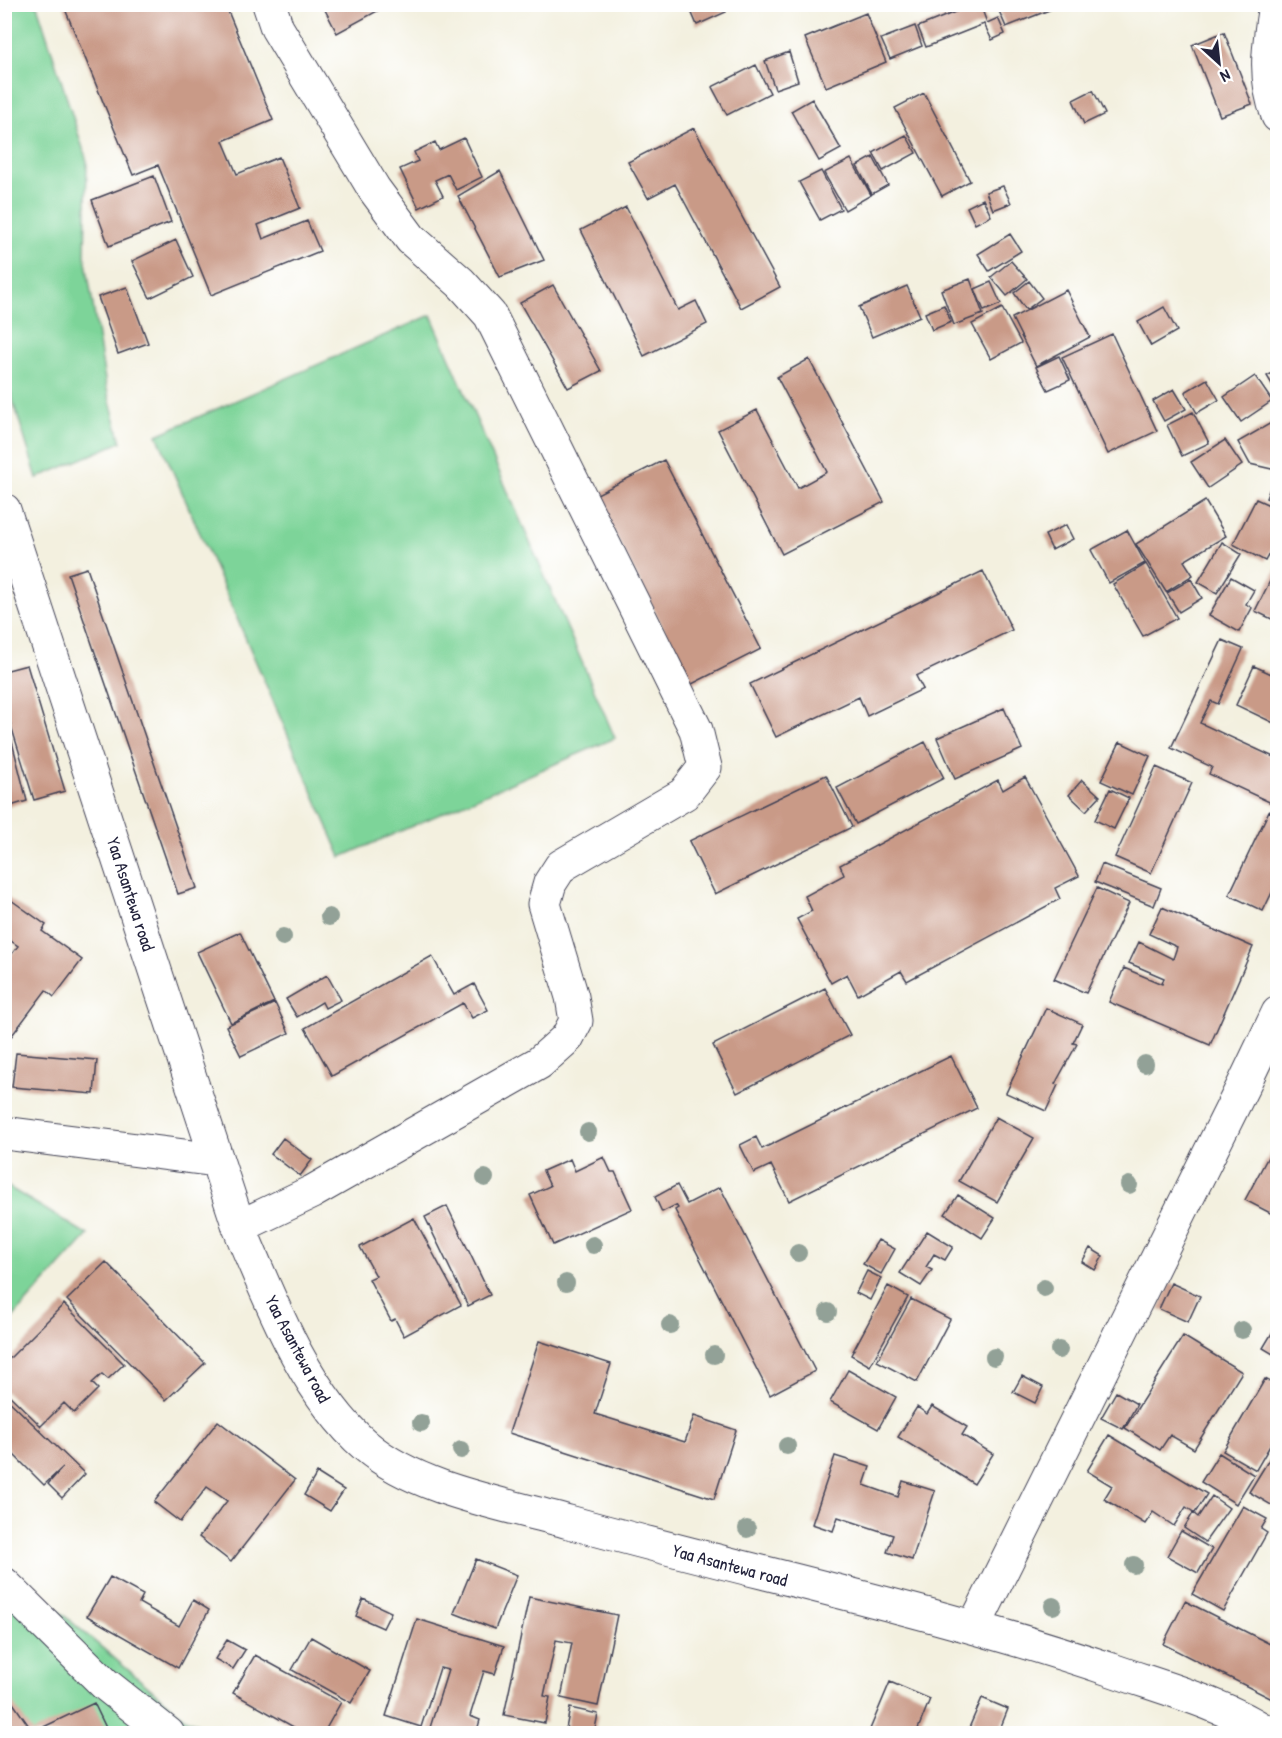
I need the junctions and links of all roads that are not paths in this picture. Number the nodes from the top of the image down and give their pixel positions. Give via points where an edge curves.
1 (269, 4) edge
2 (1275, 4) edge
3 (1278, 116) edge
4 (4, 510) edge
5 (1278, 1013) edge
6 (4, 1133) edge
7 (216, 1160) junction
8 (239, 1227) junction
9 (4, 1584) edge
10 (974, 1627) junction
11 (168, 1734) edge
12 (1269, 1734) edge

1 - 8 street via 277,28 374,189 411,240 490,315 696,730 705,767 684,794 561,866 550,883 544,904 576,1021 567,1038 539,1064 312,1192
2 - 3 street via 1267,62 1270,95
4 - 7 street, Yaa Asantewa road
5 - 10 street
6 - 7 street
7 - 8 street, Yaa Asantewa road
8 - 10 street, Yaa Asantewa road via 297,1352 333,1414 367,1447 398,1466 445,1487 690,1555
9 - 11 street via 105,1684
10 - 12 street, Yaa Asantewa road via 1200,1701

